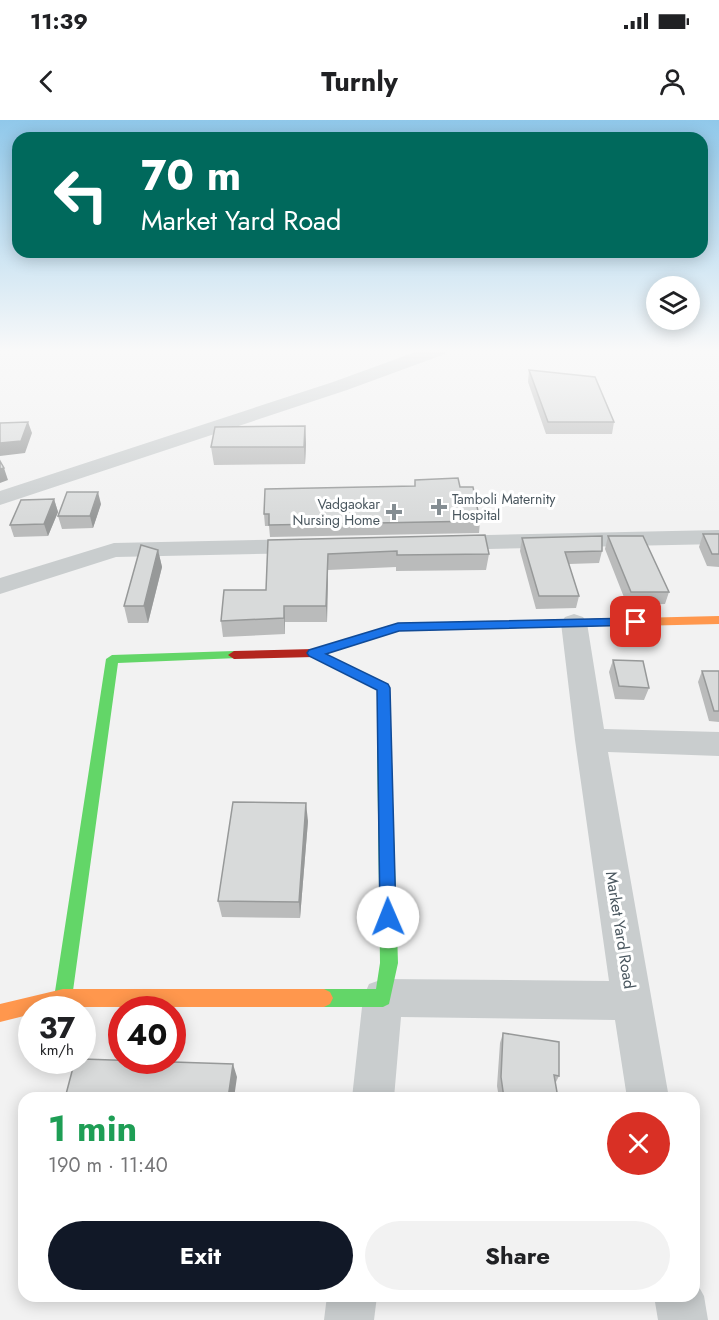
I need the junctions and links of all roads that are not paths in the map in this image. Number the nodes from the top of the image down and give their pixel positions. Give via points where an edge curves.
1 (279, 406) edge
2 (0, 498) edge
3 (719, 537) edge
4 (422, 543) edge
5 (327, 545) edge
6 (0, 586) edge
7 (719, 620) edge
8 (574, 623) junction
9 (314, 653) junction
10 (590, 740) junction
11 (719, 744) edge
12 (63, 996) edge
13 (96, 998) edge
14 (383, 998) junction
15 (632, 1001) junction
16 (18, 1009) edge
17 (0, 1014) edge
18 (374, 1092) edge
19 (647, 1092) edge
20 (351, 1302) edge
21 (681, 1302) edge
22 (349, 1320) edge
23 (683, 1320) edge

1 - 2 street
3 - 4 street
5 - 6 street via 114,550
7 - 8 street
8 - 9 street via 398,627
8 - 10 street, Market Yard Road
9 - 12 street via 112,659
9 - 14 street via 383,688 389,963
10 - 11 street
10 - 15 street, Market Yard Road
13 - 14 street, Market Yard Road
14 - 15 street, Market Yard Road
14 - 18 street
15 - 19 street
16 - 17 street, Market Yard Road
20 - 22 street
21 - 23 street

